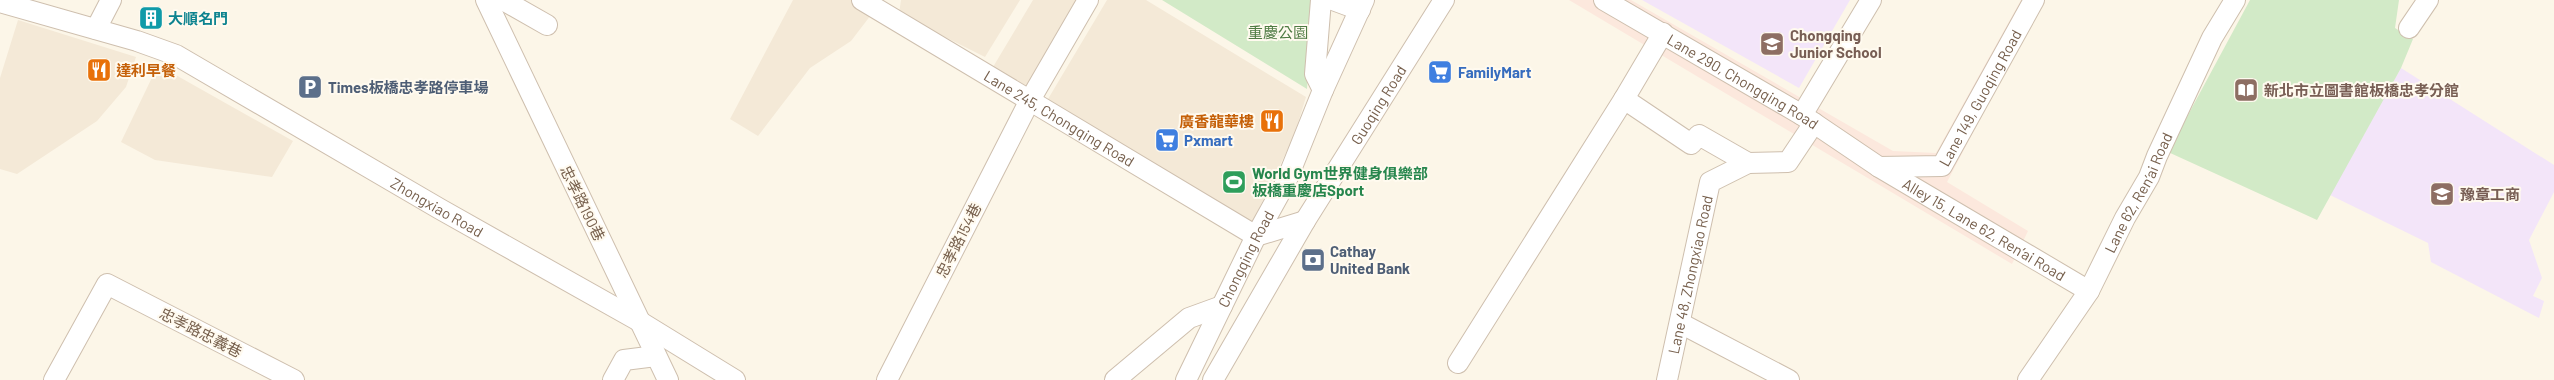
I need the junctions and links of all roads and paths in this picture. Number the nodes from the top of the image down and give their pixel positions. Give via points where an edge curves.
1 (111, 0) edge
2 (486, 0) edge
3 (504, 0) edge
4 (862, 0) edge
5 (1088, 0) edge
6 (1321, 0) edge
7 (1334, 0) edge
8 (1444, 0) edge
9 (1604, 0) edge
10 (1872, 0) edge
11 (2034, 0) edge
12 (2235, 0) edge
13 (2423, 1) edge
14 (0, 2) edge
15 (1362, 5) edge
16 (547, 25) dead end
17 (2409, 28) dead end
18 (96, 29) junction
19 (1663, 33) junction
20 (1322, 90) junction
21 (1624, 99) junction
22 (1030, 100) junction
23 (1808, 119) junction
24 (1748, 163) junction
25 (1942, 166) junction
26 (1879, 167) junction
27 (1286, 182) junction
28 (1927, 195) junction
29 (1306, 221) junction
30 (1276, 230) junction
31 (1256, 236) junction
32 (2089, 291) junction
33 (1222, 306) junction
34 (640, 321) junction
35 (1680, 323) junction
36 (1237, 339) junction
37 (656, 356) junction
38 (1458, 363) dead end
39 (291, 379) edge
40 (54, 380) edge
41 (612, 380) edge
42 (668, 380) edge
43 (735, 380) edge
44 (887, 380) edge
45 (1115, 380) edge
46 (1186, 380) edge
47 (1213, 380) edge
48 (1667, 380) edge
49 (1790, 380) edge
50 (2028, 380) edge

1 - 18 street
2 - 34 street, 忠孝路190巷
3 - 16 street
4 - 22 street, Lane 245, Chongqing Road
5 - 22 street, 忠孝路154巷
6 - 20 street via 1315,74
7 - 15 street
8 - 29 street, Guoqing Road
9 - 19 street, Lane 290, Chongqing Road
10 - 23 street
11 - 25 street, Lane 149, Guoqing Road
12 - 32 street, Lane 62, Ren’ai Road via 2212,38 2149,178
13 - 17 street
14 - 18 street, Zhongxiao Road
15 - 20 street, Chongqing Road
18 - 34 street, Zhongxiao Road via 176,54 440,209
19 - 21 street
19 - 23 street, Lane 290, Chongqing Road
20 - 27 street, Chongqing Road
21 - 24 street via 1692,144 1699,135
21 - 38 street
22 - 31 street, Lane 245, Chongqing Road
22 - 44 street, 忠孝路154巷
23 - 24 street via 1788,162
23 - 26 street, Lane 290, Chongqing Road
24 - 35 street, Lane 48, Zhongxiao Road via 1710,182
25 - 26 street, Lane 149, Guoqing Road
25 - 28 street
26 - 28 street, Alley 15, Lane 62, Ren’ai Road
27 - 30 street
27 - 31 street, Chongqing Road
28 - 32 street, Alley 15, Lane 62, Ren’ai Road
29 - 30 street
29 - 36 street, Guoqing Road
30 - 31 street
30 - 36 street via 1270,258 1249,300
31 - 33 street, Chongqing Road
32 - 50 street, Lane 62, Ren’ai Road
33 - 45 street via 1189,318
33 - 46 street, Chongqing Road
34 - 37 street, 忠孝路190巷
34 - 43 street, Zhongxiao Road
35 - 48 street, Lane 48, Zhongxiao Road
35 - 49 street
36 - 47 street
37 - 41 street via 624,360
37 - 42 street, 忠孝路190巷
39 - 40 street, 忠孝路忠義巷 via 107,284

